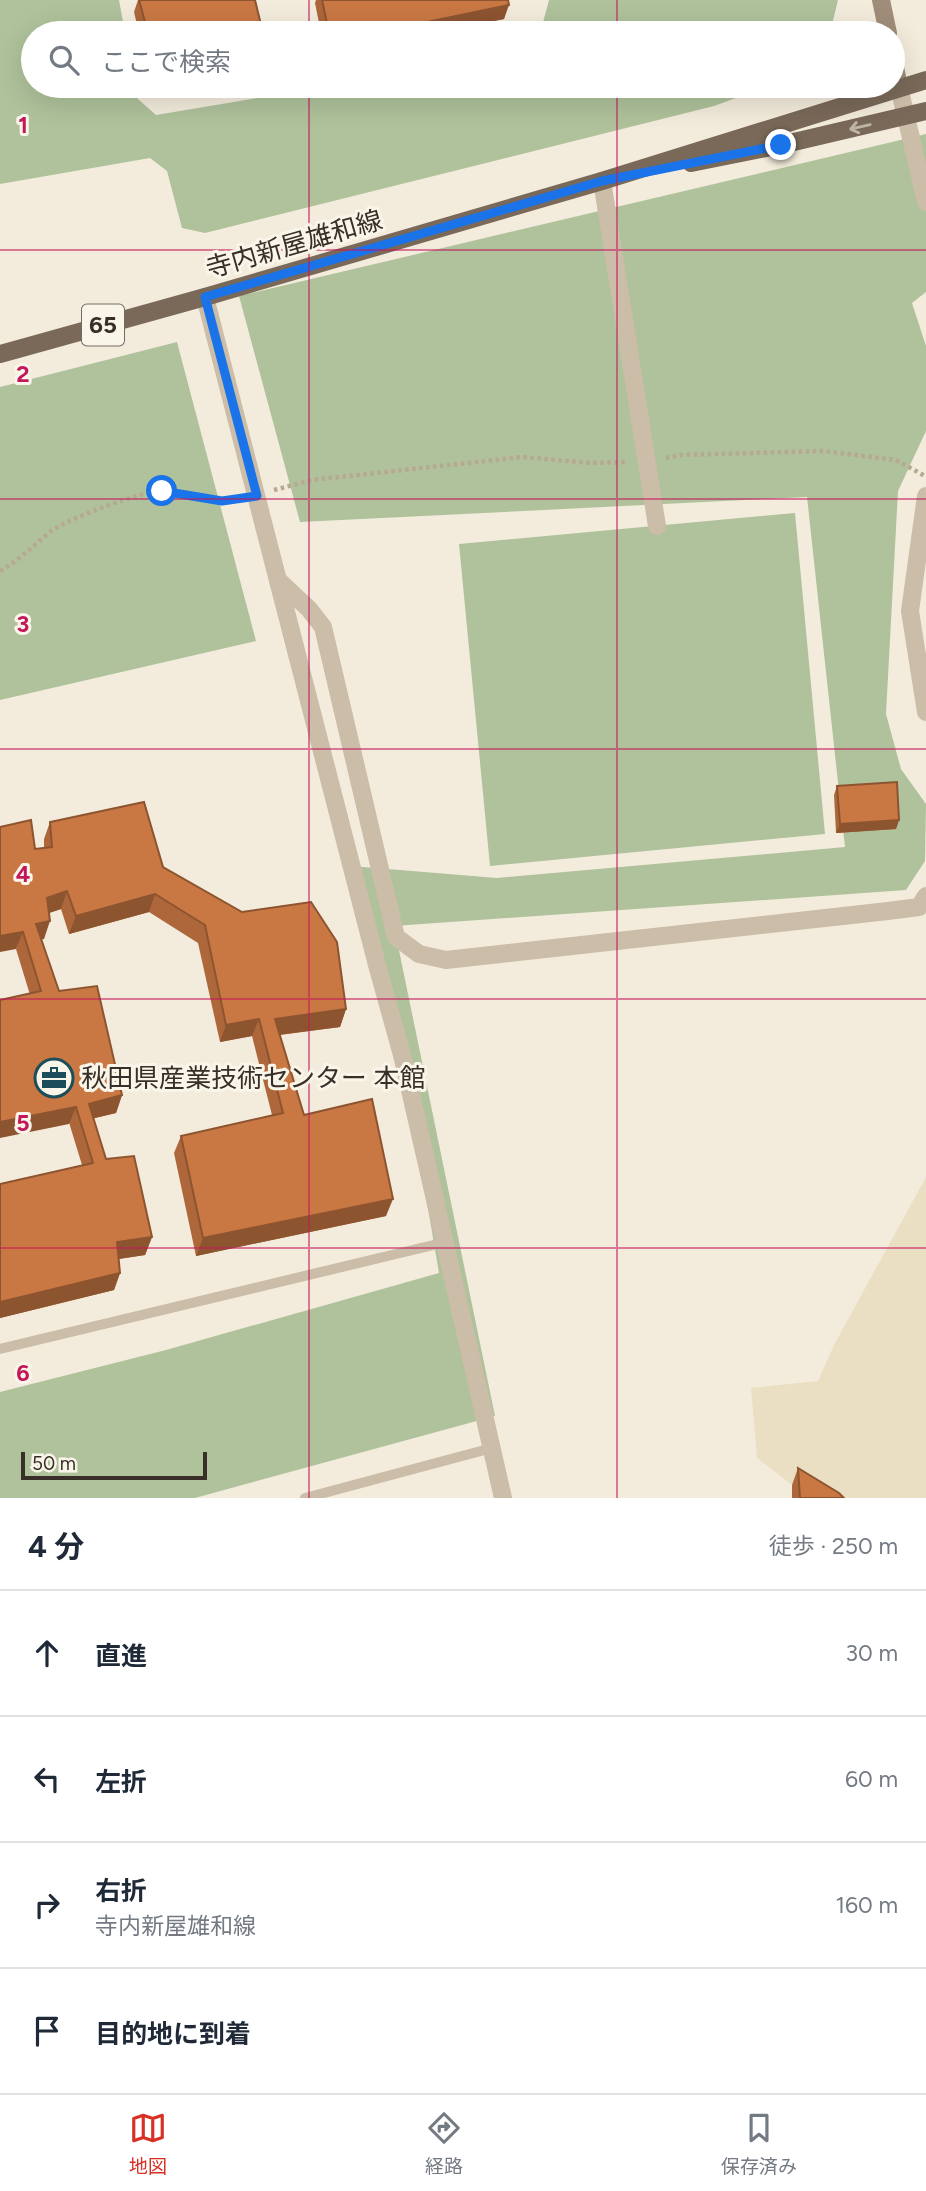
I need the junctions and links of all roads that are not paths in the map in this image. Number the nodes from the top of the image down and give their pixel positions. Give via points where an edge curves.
1 (881, 0) edge
2 (885, 21) edge
3 (926, 80) edge
4 (905, 85) edge
5 (864, 98) edge
6 (901, 98) edge
7 (926, 111) edge
8 (905, 116) junction
9 (926, 156) edge
10 (602, 181) junction
11 (926, 202) edge
12 (205, 297) junction
13 (0, 354) edge
14 (926, 496) edge
15 (657, 526) dead end
16 (278, 580) junction
17 (926, 712) edge
18 (926, 896) edge
19 (446, 1242) junction
20 (0, 1349) edge
21 (492, 1448) junction
22 (305, 1498) edge
23 (503, 1498) edge

1 - 2 street
3 - 4 main road, 寺内新屋雄和線 / 65
5 - 10 main road, 寺内新屋雄和線 / 65
6 - 8 street
7 - 8 main road, 寺内新屋雄和線 / 65
8 - 9 street
8 -> 10 main road, 寺内新屋雄和線 / 65
8 - 11 street
10 - 12 main road, 寺内新屋雄和線 / 65
10 - 15 street
12 - 13 main road, 寺内新屋雄和線 / 65
12 - 16 street
14 - 17 street via 910,611
16 - 18 street via 323,627 396,937 419,954 446,960 888,911 919,907
16 - 19 street
19 - 20 lane
19 - 21 street
21 - 22 lane
21 - 23 street

